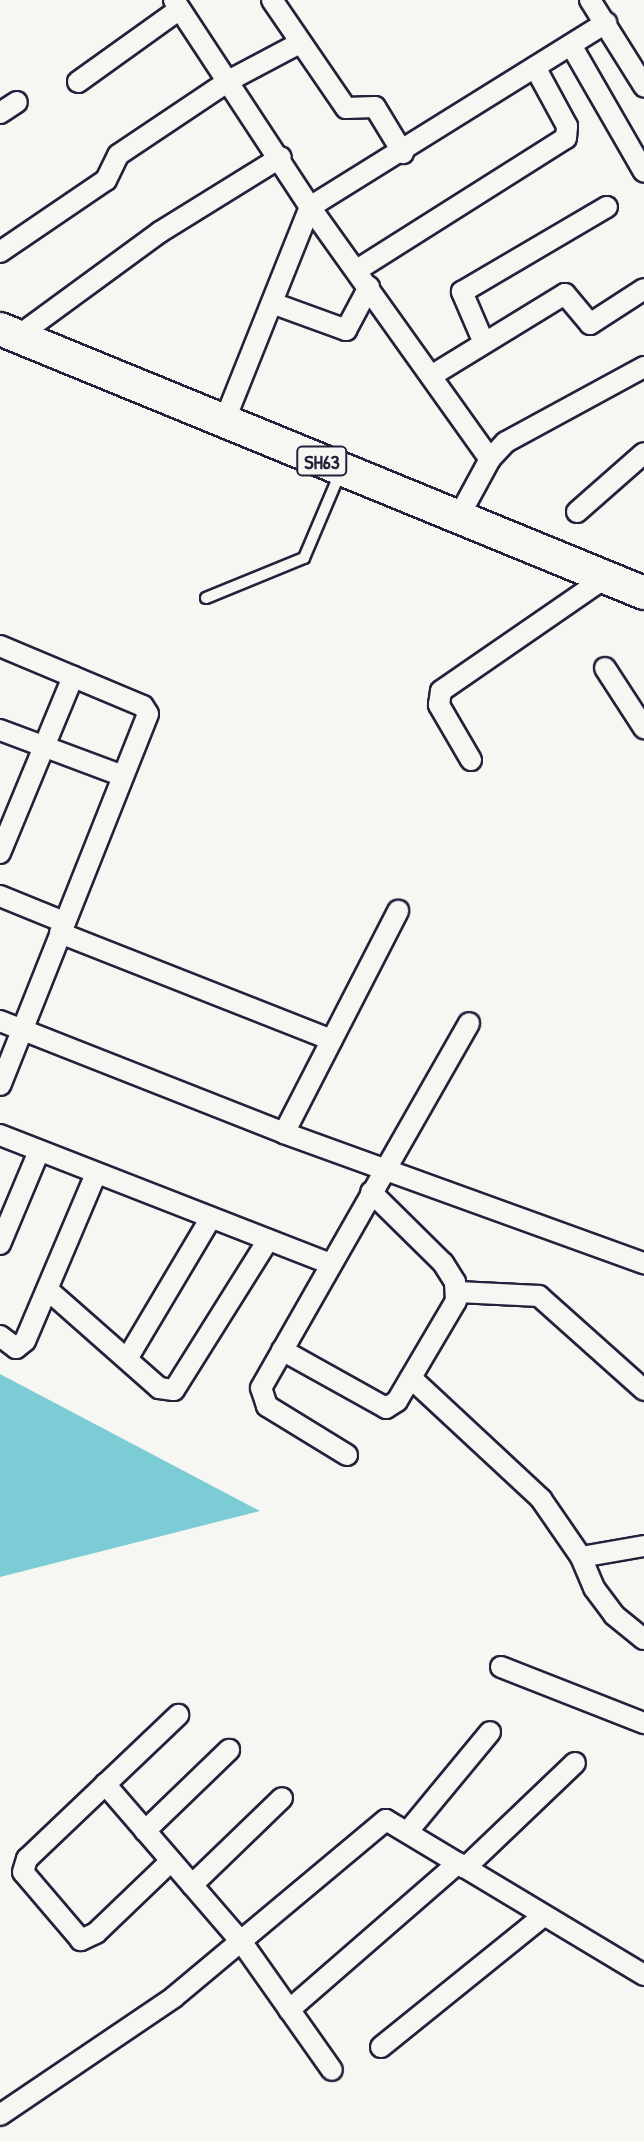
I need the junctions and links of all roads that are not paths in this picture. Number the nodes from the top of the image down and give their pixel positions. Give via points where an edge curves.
1 (272, 0) edge
2 (590, 0) edge
3 (177, 4) edge
4 (606, 23) junction
5 (300, 43) junction
6 (571, 45) junction
7 (535, 67) junction
8 (230, 80) junction
9 (78, 82) dead end
10 (644, 86) edge
11 (403, 153) junction
12 (281, 157) junction
13 (644, 172) edge
14 (310, 207) junction
15 (607, 207) dead end
16 (0, 252) edge
17 (357, 270) junction
18 (369, 287) junction
19 (644, 289) edge
20 (272, 303) junction
21 (9, 333) edge
22 (484, 343) junction
23 (644, 367) edge
24 (431, 376) junction
25 (224, 422) junction
26 (644, 453) edge
27 (490, 459) junction
28 (341, 469) junction
29 (577, 512) dead end
30 (458, 518) junction
31 (606, 577) junction
32 (644, 593) edge
33 (206, 598) dead end
34 (0, 646) edge
35 (605, 668) dead end
36 (73, 677) junction
37 (644, 728) edge
38 (0, 730) edge
39 (44, 746) junction
40 (471, 760) dead end
41 (123, 776) junction
42 (0, 853) edge
43 (0, 896) edge
44 (398, 911) dead end
45 (62, 927) junction
46 (0, 1021) edge
47 (469, 1023) dead end
48 (22, 1029) junction
49 (332, 1040) junction
50 (0, 1085) edge
51 (284, 1133) junction
52 (0, 1135) edge
53 (39, 1151) junction
54 (384, 1170) junction
55 (96, 1174) junction
56 (371, 1192) junction
57 (210, 1219) junction
58 (268, 1240) junction
59 (0, 1244) edge
60 (644, 1263) edge
61 (331, 1264) junction
62 (48, 1290) junction
63 (458, 1292) junction
64 (0, 1336) edge
65 (282, 1350) junction
66 (127, 1359) junction
67 (411, 1378) junction
68 (641, 1384) edge
69 (347, 1455) dead end
70 (644, 1546) edge
71 (581, 1557) junction
72 (644, 1639) edge
73 (501, 1667) dead end
74 (178, 1715) dead end
75 (644, 1723) edge
76 (490, 1732) dead end
77 (229, 1750) dead end
78 (575, 1763) dead end
79 (105, 1784) junction
80 (282, 1798) dead end
81 (409, 1830) junction
82 (145, 1831) junction
83 (171, 1861) junction
84 (462, 1866) junction
85 (192, 1885) junction
86 (542, 1917) junction
87 (243, 1944) junction
88 (644, 1975) edge
89 (289, 2010) junction
90 (381, 2047) dead end
91 (332, 2070) dead end
92 (0, 2115) edge

1 - 5 street
2 - 4 street
3 - 8 street
3 - 9 street
4 - 6 street
4 - 10 street
5 - 8 street
5 - 11 street via 346,108 375,107
6 - 7 street
6 - 13 street
7 - 11 street
7 - 17 street via 567,126 566,138
8 - 12 street
8 - 16 street via 118,155 106,180
11 - 14 street
12 - 14 street
12 - 21 street
14 - 17 street
14 - 20 street
15 - 22 street via 462,292
17 - 18 street
18 - 20 street via 346,330
18 - 24 street
19 - 22 street via 590,324 565,294
20 - 25 street
21 - 25 main road, SH63
22 - 24 street
23 - 27 street via 525,430
24 - 27 street
25 - 28 main road, SH63
26 - 29 street
27 - 30 street
28 - 30 main road, SH63
28 - 33 lane via 304,558
30 - 31 main road, SH63
31 - 32 main road, SH63
31 - 40 street via 438,695
34 - 36 street
35 - 37 street
36 - 39 street
36 - 41 street via 147,710
38 - 39 street
39 - 41 street
39 - 42 street
41 - 45 street
43 - 45 street
44 - 49 street
45 - 48 street
45 - 49 street
46 - 48 street
47 - 54 street
48 - 50 street
48 - 51 street
49 - 51 street
51 - 54 street
52 - 53 street
53 - 55 street
53 - 59 street
54 - 56 street
54 - 60 street
55 - 57 street
55 - 62 street
56 - 61 street
56 - 63 street via 427,1243
57 - 58 street
57 - 66 street
58 - 61 street
58 - 66 street via 179,1386 159,1388
61 - 65 street
62 - 64 street via 21,1347
62 - 66 street
63 - 67 street
63 - 68 street via 539,1296
65 - 67 street via 379,1407 392,1406
65 - 69 street via 261,1388 261,1402
67 - 71 street via 541,1499
70 - 71 street
71 - 72 street via 607,1606
73 - 75 street
74 - 79 street
76 - 81 street
77 - 82 street
78 - 84 street
79 - 82 street
79 - 83 street via 27,1859 25,1878 81,1940 96,1933
80 - 85 street
81 - 84 street
81 - 87 street via 394,1821 380,1823
82 - 83 street
83 - 85 street
84 - 86 street
84 - 89 street
85 - 87 street
86 - 88 street
86 - 90 street
87 - 89 street
87 - 92 street via 98,2052
89 - 91 street

